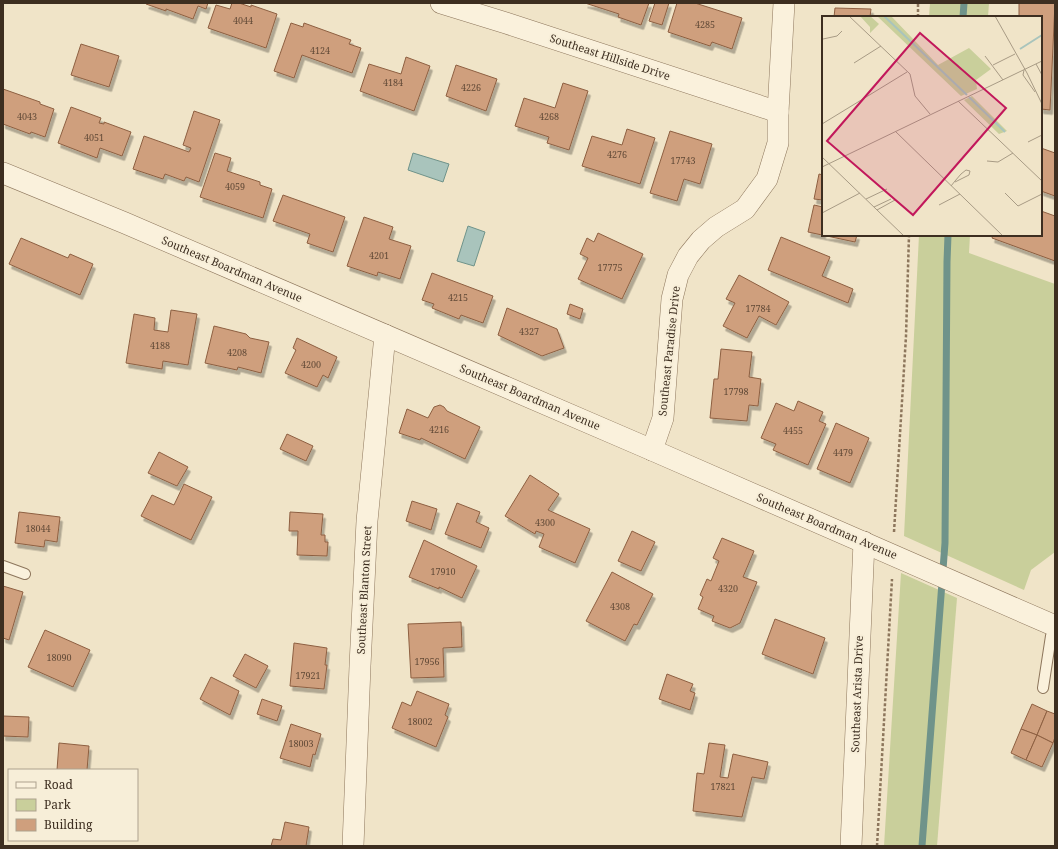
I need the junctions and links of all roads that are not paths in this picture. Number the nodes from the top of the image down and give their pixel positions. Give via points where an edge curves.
1 (441, 3) edge
2 (784, 3) edge
3 (778, 112) junction
4 (3, 173) edge
5 (385, 335) junction
6 (652, 450) junction
7 (864, 542) junction
8 (3, 566) edge
9 (26, 574) dead end
10 (1055, 626) edge
11 (1043, 688) dead end
12 (353, 846) edge
13 (851, 846) edge

1 - 3 street, Southeast Hillside Drive
2 - 3 street, Southeast Paradise Drive
3 - 6 street, Southeast Paradise Drive via 778,144 767,179 746,209 716,227 701,240 688,256 678,275 672,299 663,418
4 - 5 street, Southeast Boardman Avenue
5 - 6 street, Southeast Boardman Avenue
5 - 12 street, Southeast Blanton Street via 367,521
6 - 7 street, Southeast Boardman Avenue
7 - 10 street, Southeast Boardman Avenue
7 - 13 street, Southeast Arista Drive
8 - 9 lane
10 - 11 lane via 1051,636

